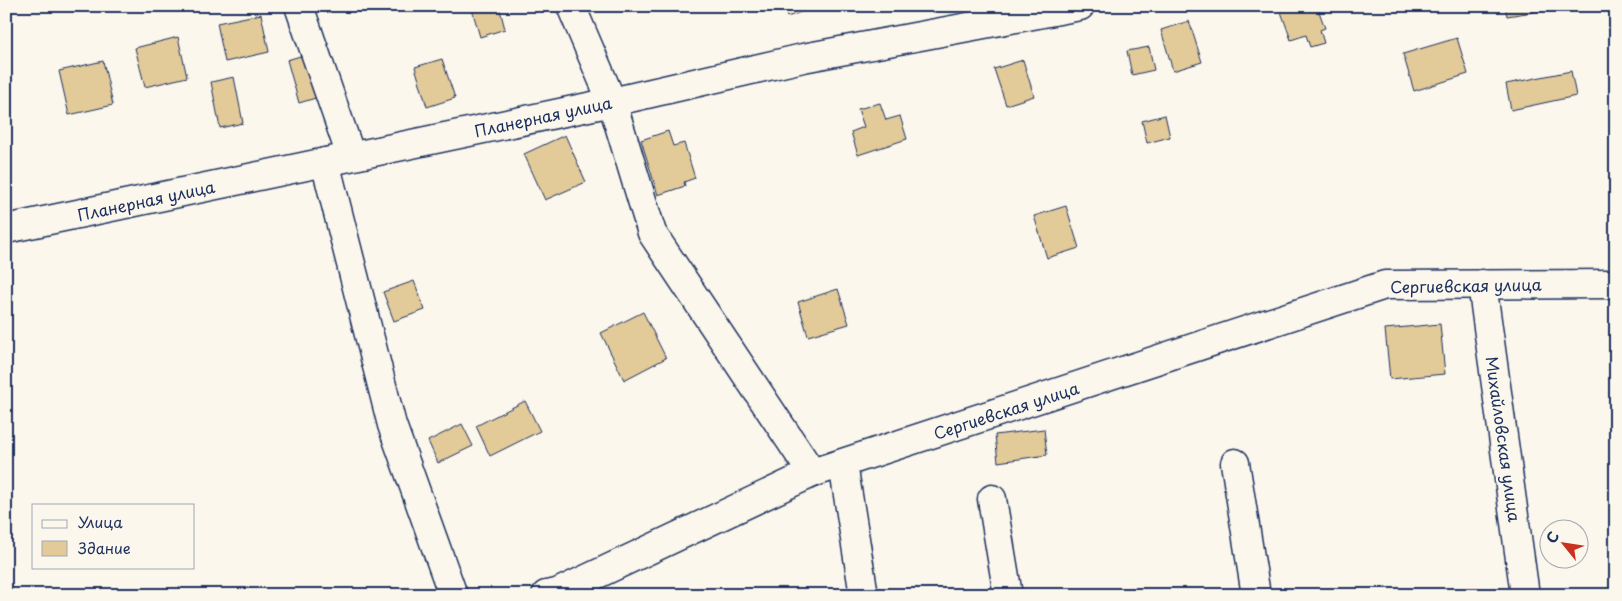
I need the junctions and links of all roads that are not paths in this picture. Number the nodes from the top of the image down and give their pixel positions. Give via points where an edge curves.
1 (299, 6) edge
2 (572, 6) edge
3 (1080, 6) edge
4 (612, 102) junction
5 (351, 156) junction
6 (325, 162) junction
7 (6, 229) edge
8 (1482, 284) junction
9 (1616, 284) edge
10 (1235, 463) dead end
11 (844, 471) junction
12 (812, 473) junction
13 (992, 499) dead end
14 (453, 595) edge
15 (546, 595) edge
16 (864, 595) edge
17 (1008, 595) edge
18 (1256, 595) edge
19 (1525, 595) edge

1 - 5 street
2 - 4 street
3 - 4 street, Планерная улица via 803,58
4 - 5 street, Планерная улица
4 - 12 street via 652,233
5 - 6 street, Планерная улица
6 - 7 street, Планерная улица
6 - 14 street via 392,425
8 - 9 street, Сергиевская улица
8 - 11 street, Сергиевская улица via 1385,285
8 - 19 street, Михайловская улица
10 - 18 street
11 - 12 street, Сергиевская улица
11 - 16 street
12 - 15 street, Сергиевская улица via 557,593
13 - 17 street

